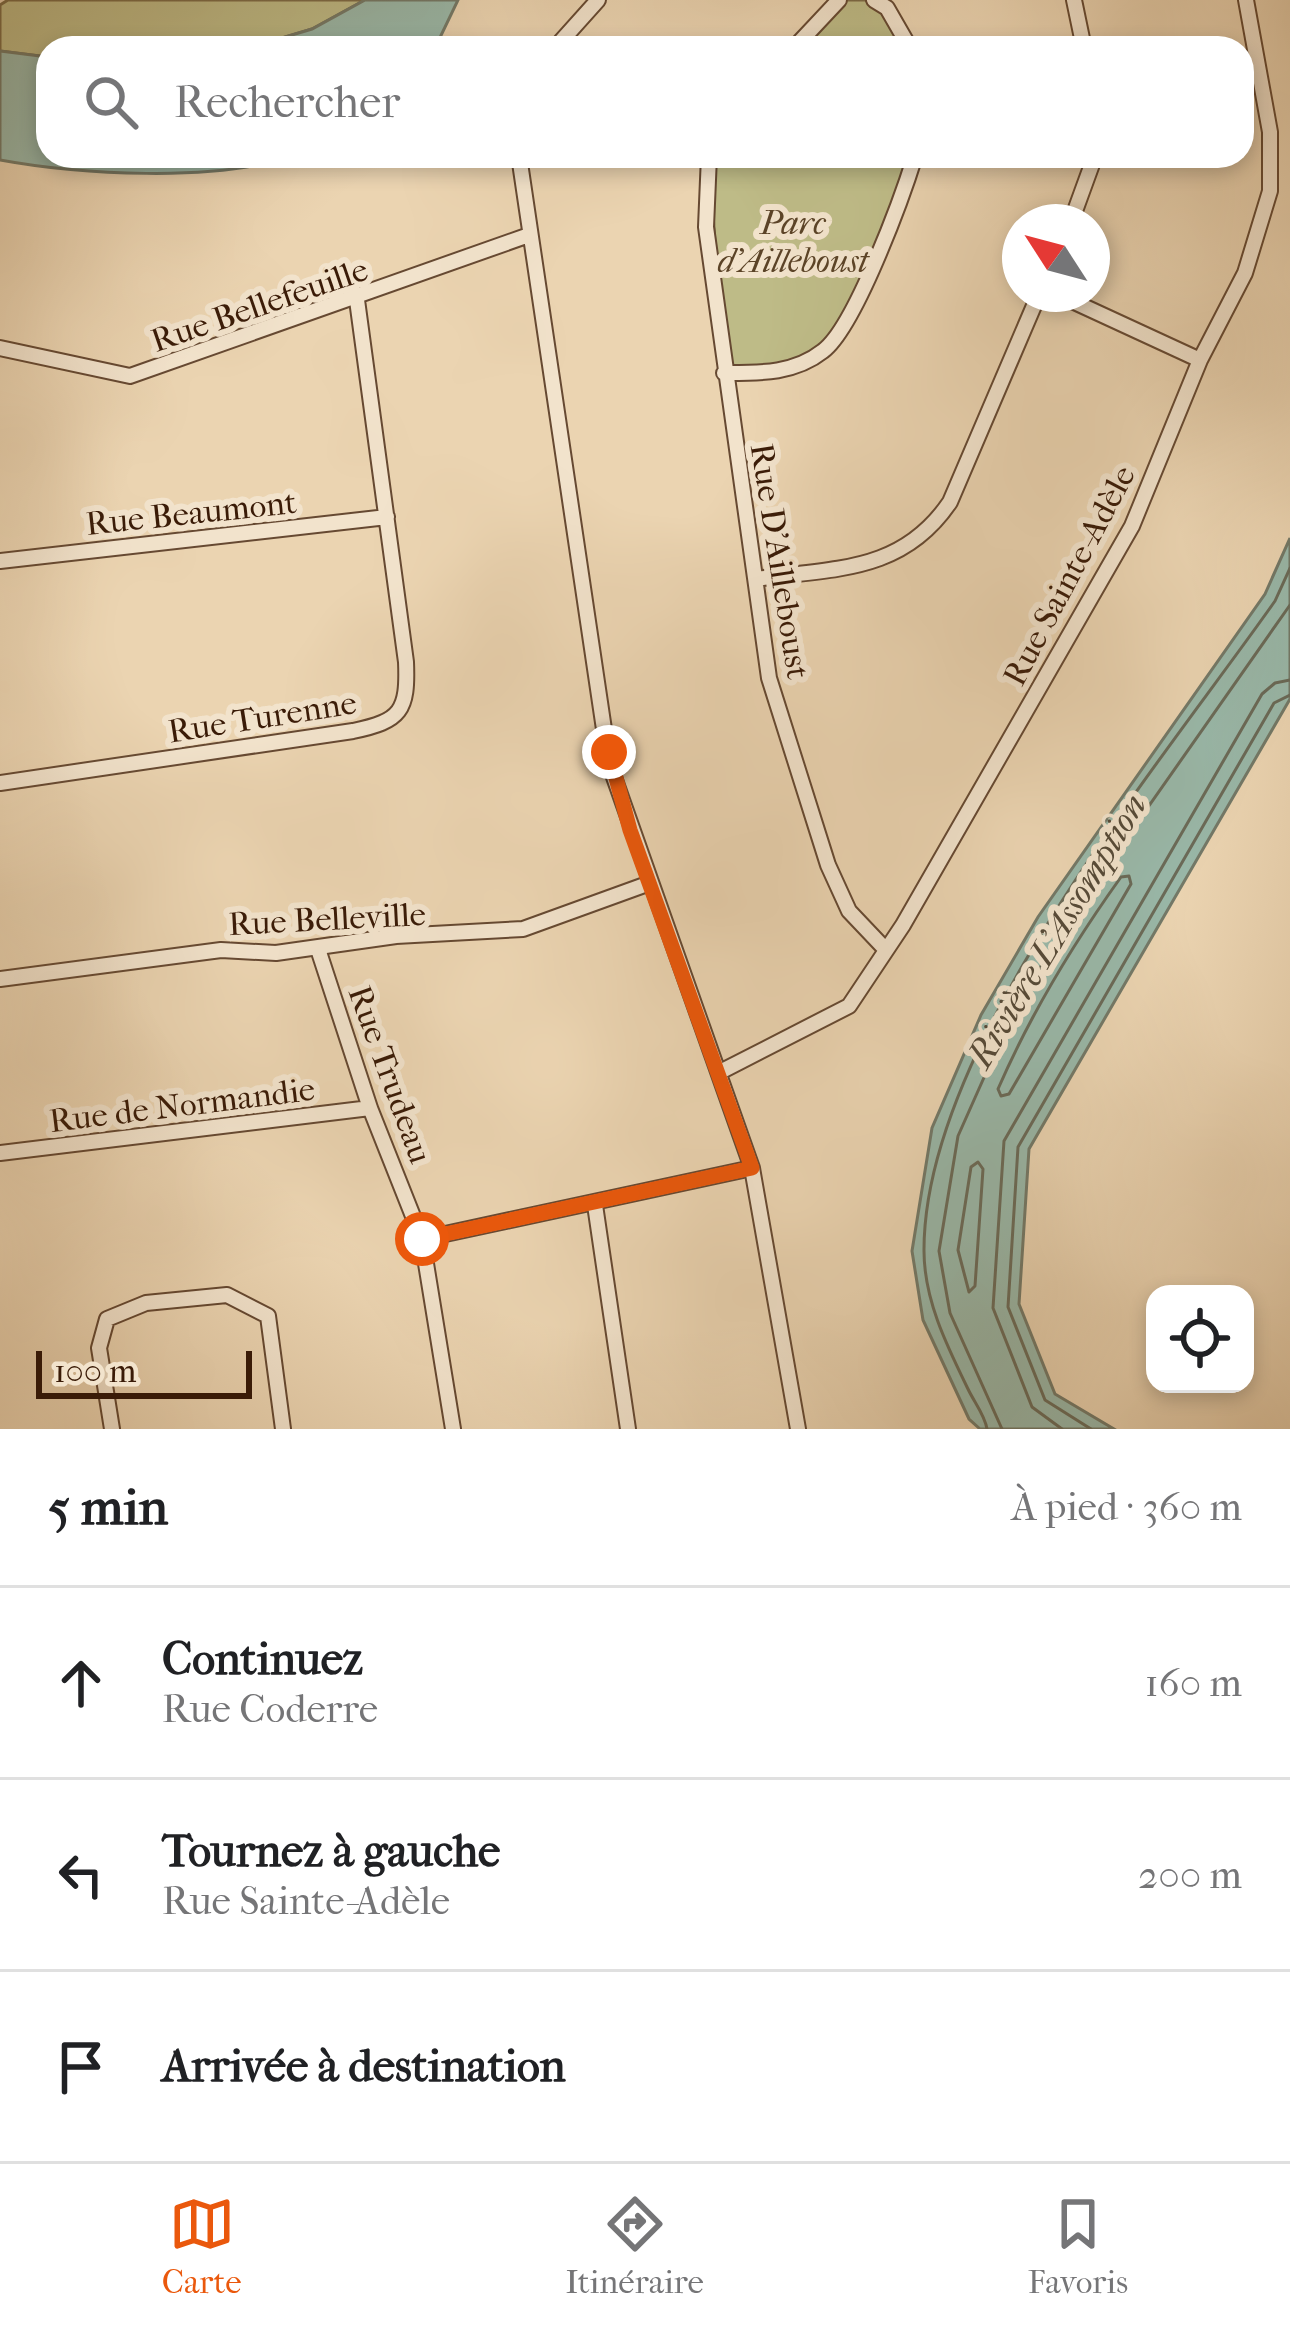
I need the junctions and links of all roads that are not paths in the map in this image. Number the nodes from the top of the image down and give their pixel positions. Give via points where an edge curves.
1 (598, 0) edge
2 (838, 0) edge
3 (874, 0) edge
4 (1074, 0) edge
5 (1246, 0) edge
6 (566, 36) edge
7 (805, 36) edge
8 (903, 36) edge
9 (1082, 36) edge
10 (1253, 36) edge
11 (1254, 44) edge
12 (521, 168) edge
13 (708, 168) edge
14 (910, 168) edge
15 (1090, 168) edge
16 (1078, 204) edge
17 (530, 235) junction
18 (357, 300) junction
19 (1031, 312) edge
20 (1096, 312) edge
21 (0, 348) edge
22 (1200, 360) junction
23 (724, 373) junction
24 (387, 517) junction
25 (0, 561) edge
26 (756, 579) junction
27 (0, 783) edge
28 (650, 883) junction
29 (318, 949) junction
30 (886, 950) junction
31 (0, 979) edge
32 (720, 1072) junction
33 (370, 1108) junction
34 (0, 1153) edge
35 (752, 1168) junction
36 (595, 1205) junction
37 (422, 1239) junction
38 (112, 1429) edge
39 (283, 1429) edge
40 (454, 1429) edge
41 (628, 1429) edge
42 (798, 1429) edge

1 - 6 street
2 - 7 street
3 - 8 street
4 - 9 street
5 - 10 street, Rue Sainte-Adèle
11 - 22 street, Rue Sainte-Adèle via 1270,131 1270,191 1245,273
12 - 17 street
13 - 23 street, Rue D'Ailleboust via 706,226
14 - 23 street via 851,314 824,351 777,372
15 - 16 street
17 - 18 street, Rue Bellefeuille
17 - 28 street via 603,733
18 - 21 street, Rue Bellefeuille via 130,376
18 - 24 street, Rue Turenne
19 - 26 street via 931,531 880,562
20 - 22 street
22 - 30 street, Rue Sainte-Adèle via 1132,526
23 - 26 street, Rue D'Ailleboust
24 - 25 street, Rue Beaumont
24 - 27 street, Rue Turenne via 408,694 390,722
26 - 30 street, Rue D'Ailleboust via 769,678 827,865 849,911
28 - 29 street, Rue Belleville via 523,929
28 - 32 street
29 - 31 street, Rue Belleville via 221,950
29 - 33 street, Rue Trudeau
30 - 32 street, Rue Sainte-Adèle via 849,1006
32 - 35 street
33 - 34 street, Rue de Normandie
33 - 37 street, Rue Trudeau
35 - 36 street
35 - 42 street
36 - 37 street
36 - 41 street
37 - 40 street, Rue Trudeau
38 - 39 street via 99,1348 107,1319 146,1304 227,1295 268,1316

